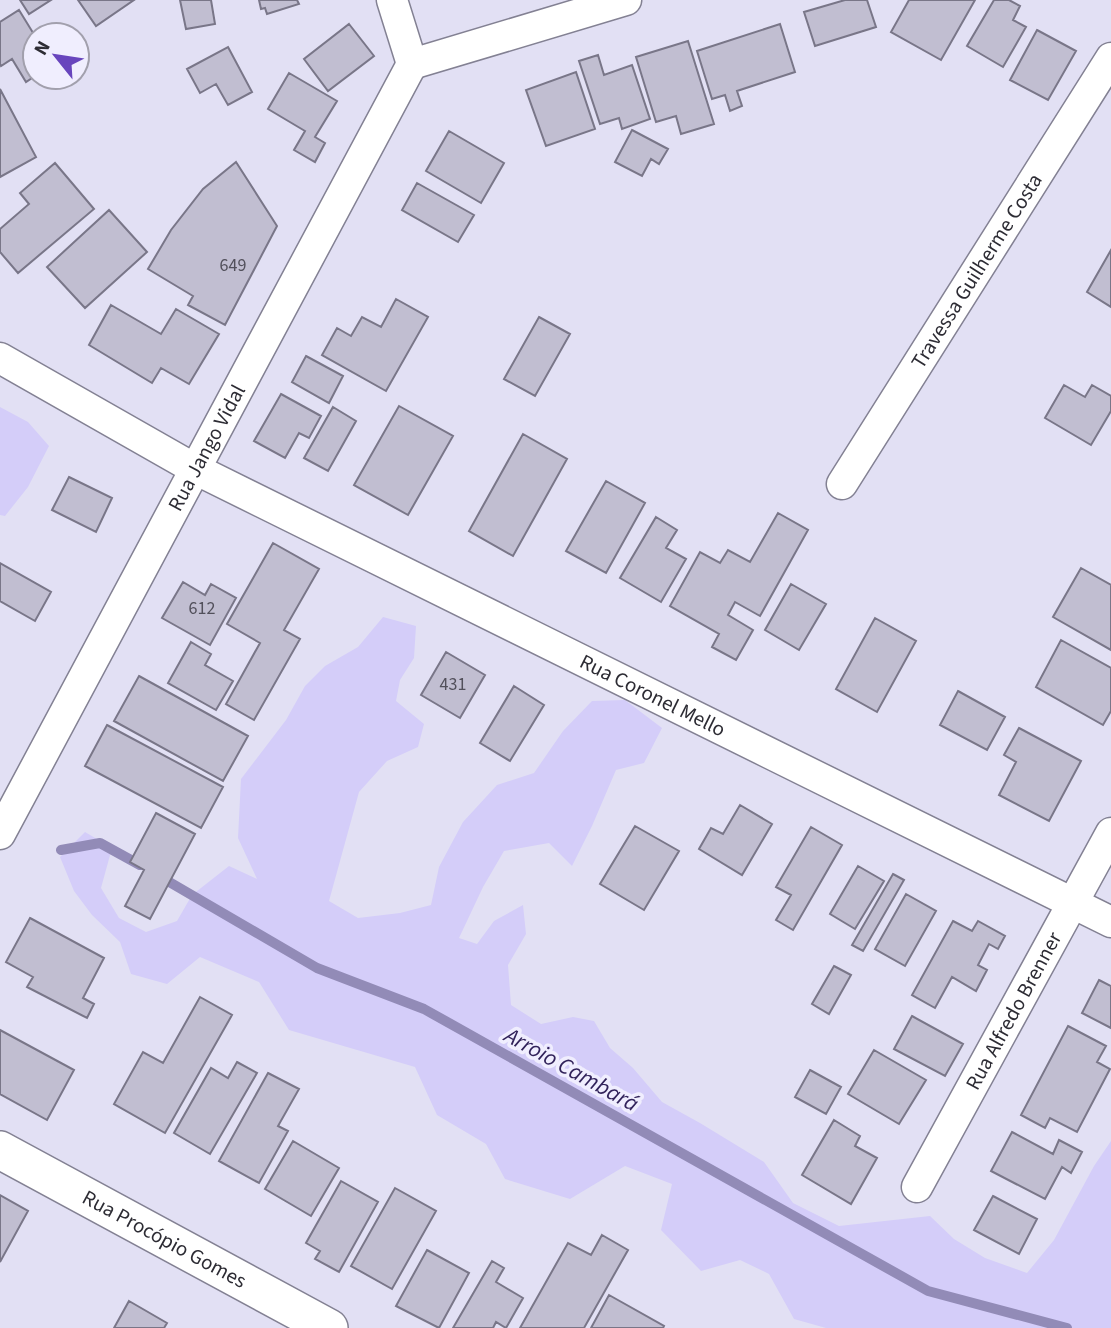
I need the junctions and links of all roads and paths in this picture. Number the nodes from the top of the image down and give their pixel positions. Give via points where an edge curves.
1 (392, 0) edge
2 (626, 0) edge
3 (1111, 58) edge
4 (412, 64) junction
5 (0, 358) edge
6 (195, 469) junction
7 (842, 484) dead end
8 (1111, 832) edge
9 (0, 834) edge
10 (1073, 902) junction
11 (1111, 922) edge
12 (0, 1150) edge
13 (917, 1188) dead end
14 (329, 1328) edge

1 - 4 street
2 - 4 street
3 - 7 street, Travessa Guilherme Costa
4 - 6 street, Rua Jango Vidal
5 - 6 street, Rua Coronel Mello
6 - 9 street, Rua Jango Vidal
6 - 10 street, Rua Coronel Mello
8 - 10 street, Rua Alfredo Brenner
10 - 11 street, Rua Coronel Mello
10 - 13 street, Rua Alfredo Brenner
12 - 14 street, Rua Procópio Gomes

